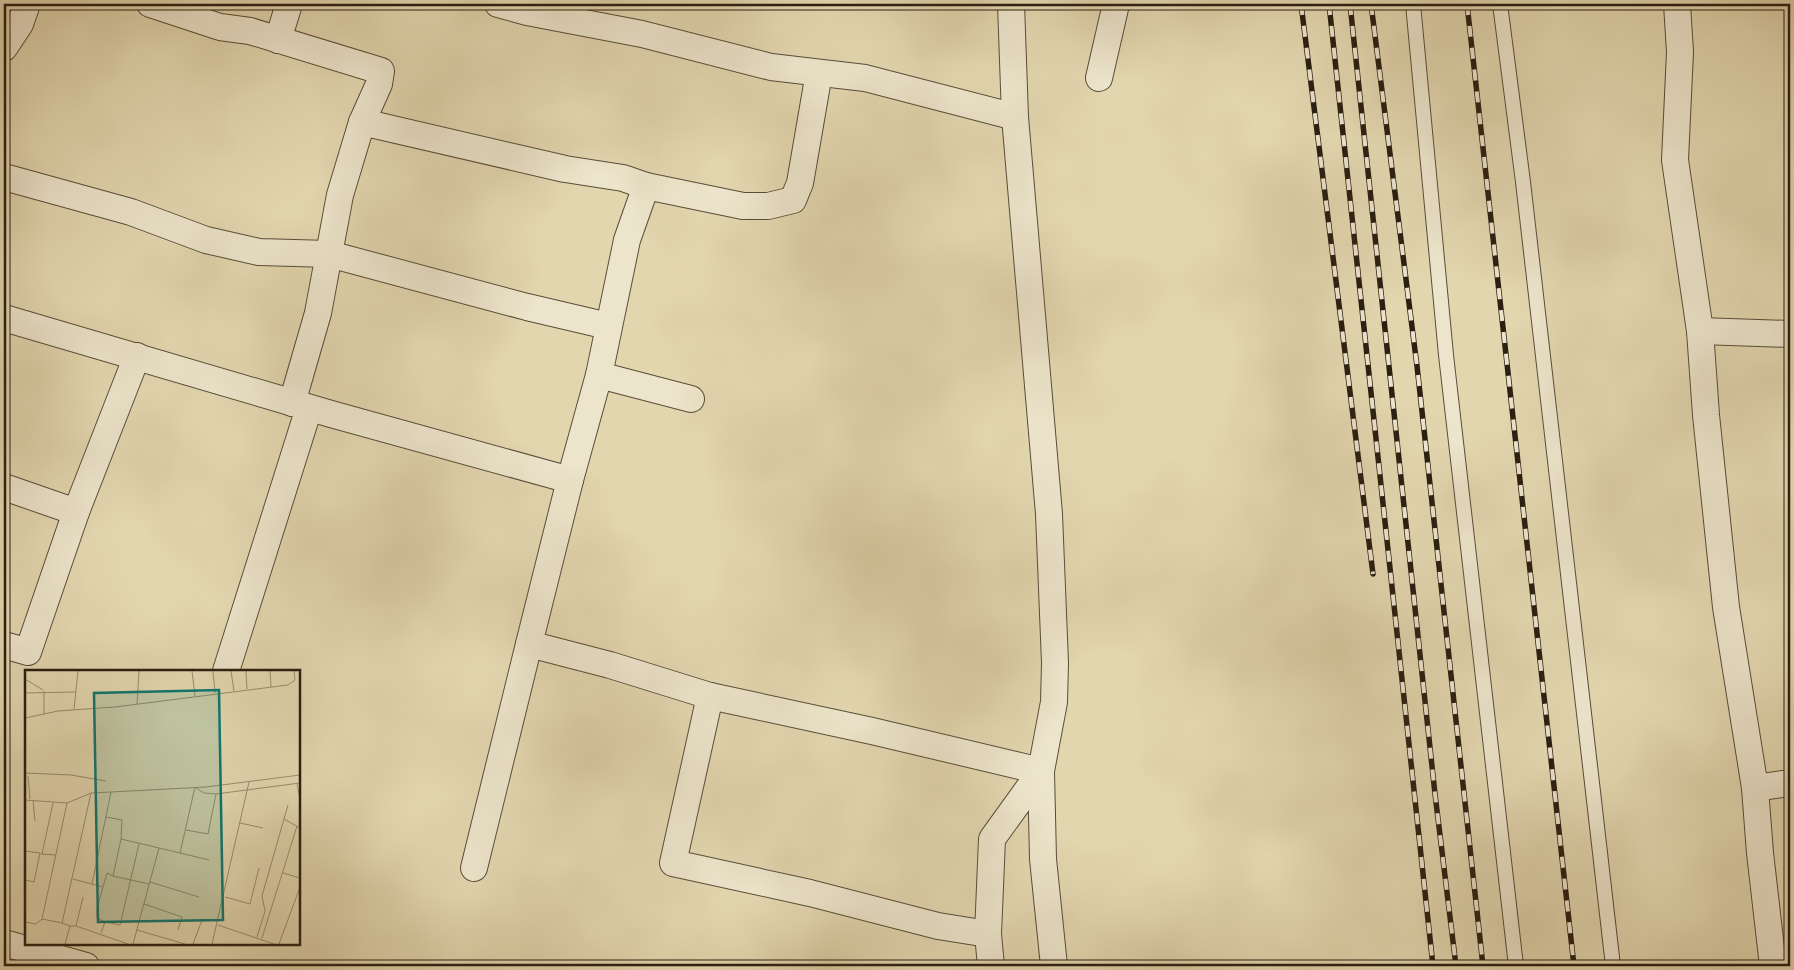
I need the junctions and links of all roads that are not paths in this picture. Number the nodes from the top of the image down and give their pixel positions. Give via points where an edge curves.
1 (27, 4) edge
2 (150, 4) edge
3 (289, 4) edge
4 (498, 4) edge
5 (1011, 4) edge
6 (1116, 4) edge
7 (1413, 4) edge
8 (1500, 4) edge
9 (1677, 4) edge
10 (278, 40) junction
11 (4, 48) edge
12 (819, 72) junction
13 (1099, 78) dead end
14 (1015, 117) junction
15 (362, 122) junction
16 (4, 177) edge
17 (646, 186) junction
18 (328, 254) junction
19 (4, 318) edge
20 (608, 326) junction
21 (1700, 331) junction
22 (1790, 334) edge
23 (137, 356) junction
24 (599, 375) junction
25 (691, 399) dead end
26 (301, 405) junction
27 (570, 480) junction
28 (4, 487) edge
29 (76, 512) junction
30 (529, 644) junction
31 (4, 645) edge
32 (226, 670) edge
33 (710, 696) junction
34 (1041, 771) junction
35 (1790, 783) edge
36 (1755, 788) junction
37 (474, 868) dead end
38 (988, 934) junction
39 (1781, 940) edge
40 (4, 943) edge
41 (86, 966) edge
42 (991, 966) edge
43 (1054, 966) edge
44 (1516, 966) edge
45 (1614, 966) edge
46 (1773, 966) edge

1 - 11 street via 20,24
2 - 10 street via 220,27 250,31
3 - 10 street
4 - 12 street via 642,34 771,67
5 - 14 street
6 - 13 street
7 - 44 lane via 1446,356
8 - 45 lane
9 - 21 street via 1680,52 1675,160
10 - 15 street via 381,71 379,84
12 - 14 street via 865,78
12 - 17 street via 800,183 793,200 768,206 743,206
14 - 34 street via 1049,514 1054,702
15 - 17 street via 565,169 623,178
15 - 18 street via 340,195
16 - 18 street via 131,212 206,240 259,252
17 - 20 street via 627,240
18 - 20 street
18 - 26 street
19 - 23 street
20 - 24 street
21 - 22 street
21 - 36 street via 1726,607
23 - 26 street
23 - 29 street
24 - 25 street
24 - 27 street
26 - 27 street
26 - 32 street
27 - 30 street
28 - 29 street
29 - 31 street via 28,652
30 - 33 street
30 - 37 street
33 - 34 street
33 - 38 street via 673,863 938,926
34 - 38 street via 992,839
34 - 43 street via 1043,859
35 - 36 street
36 - 39 street via 1760,853
38 - 42 street
39 - 46 street
40 - 41 street

